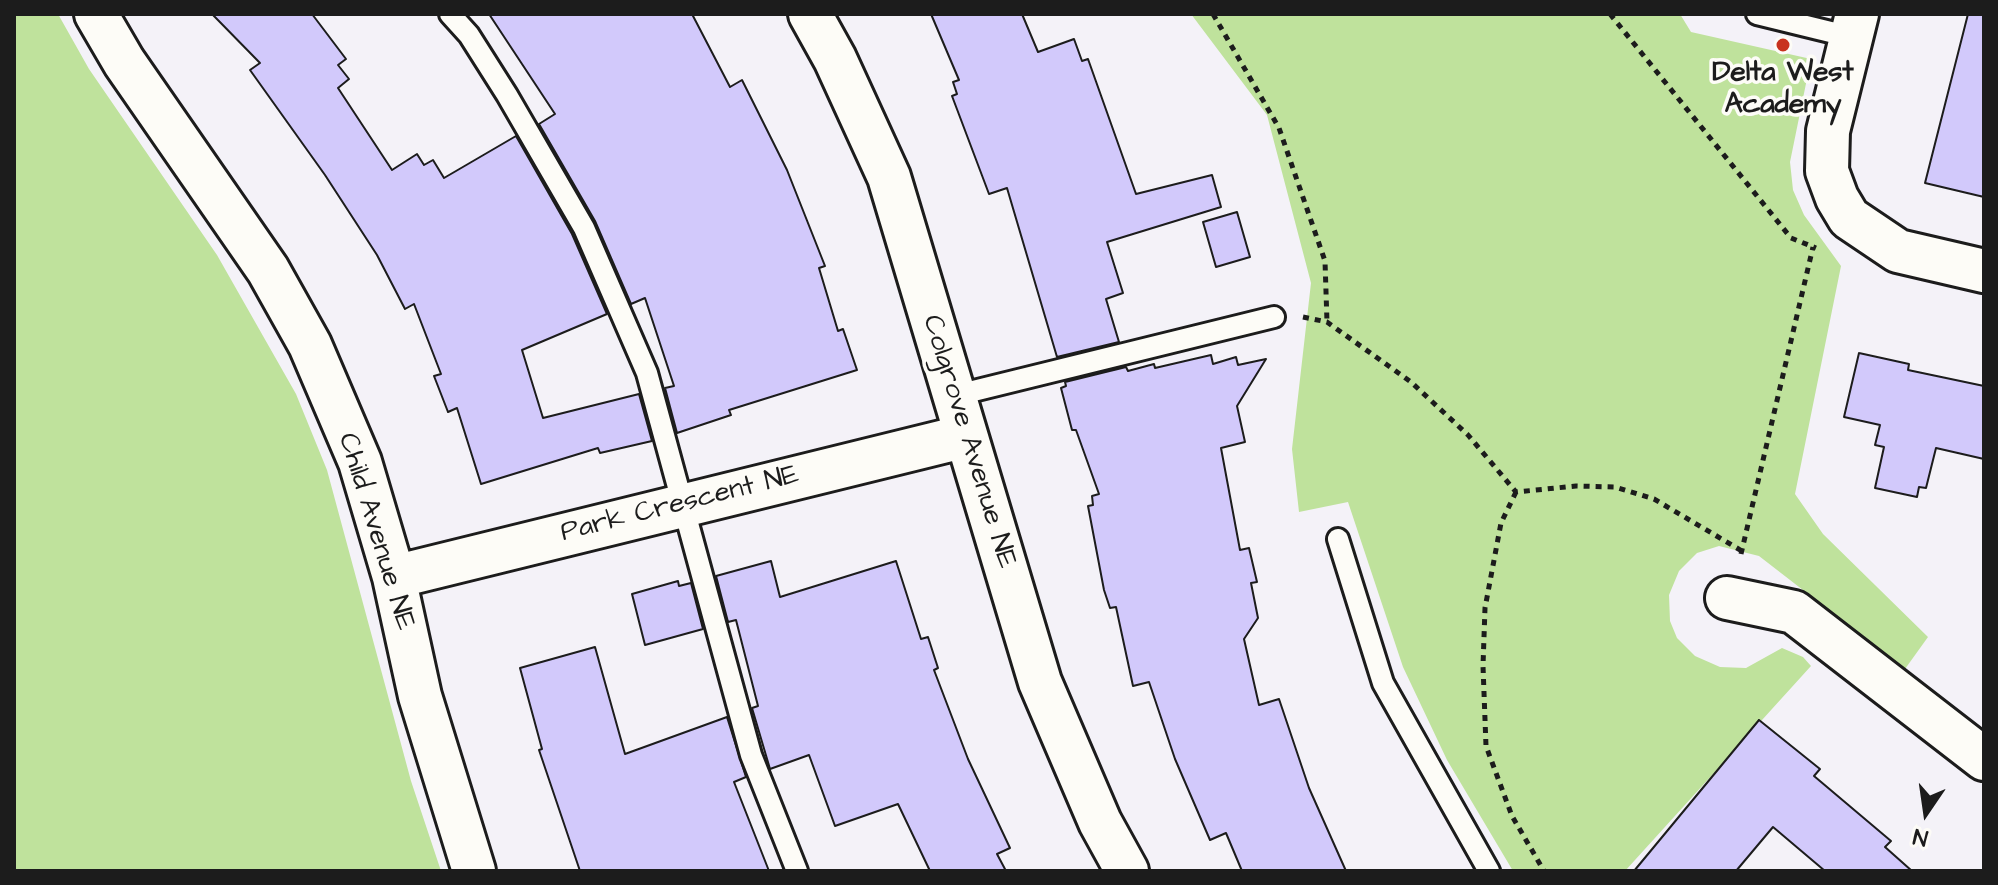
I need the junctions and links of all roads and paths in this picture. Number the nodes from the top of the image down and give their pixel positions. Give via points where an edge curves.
1 (96, 14) edge
2 (450, 14) edge
3 (810, 14) edge
4 (1213, 14) edge
5 (1610, 14) edge
6 (1757, 14) edge
7 (1854, 26) edge
8 (1984, 271) edge
9 (1274, 317) joint
10 (1327, 322) junction
11 (953, 396) junction
12 (966, 436) junction
13 (1516, 492) junction
14 (681, 504) junction
15 (1338, 539) dead end
16 (1742, 551) junction
17 (394, 577) junction
18 (1727, 598) joint
19 (1984, 759) edge
20 (474, 871) edge
21 (797, 871) edge
22 (1127, 871) edge
23 (1489, 871) edge
24 (1544, 871) edge

1 - 17 street, Child Avenue NE via 268,270 310,345 360,462
2 - 14 lane via 507,95 584,228 647,373
3 - 11 street, Colgrove Avenue NE via 889,177
4 - 10 path via 1279,128 1325,261
5 - 16 path via 1791,238 1813,247
6 - 7 lane
7 - 8 street via 1828,131 1827,171 1837,198 1849,218 1898,251
9 - 10 path
9 - 11 lane
10 - 13 path via 1421,391
11 - 12 street, Colgrove Avenue NE
12 - 14 street, Park Crescent NE
12 - 22 street, Colgrove Avenue NE via 1040,682 1100,822
13 - 16 path via 1615,487 1654,499
13 - 24 path via 1501,523 1485,608 1486,746 1512,816
14 - 17 street, Park Crescent NE
14 - 21 lane via 751,755
15 - 23 lane via 1383,683
16 - 18 path
17 - 20 street, Child Avenue NE via 420,696
18 - 19 street via 1794,612

